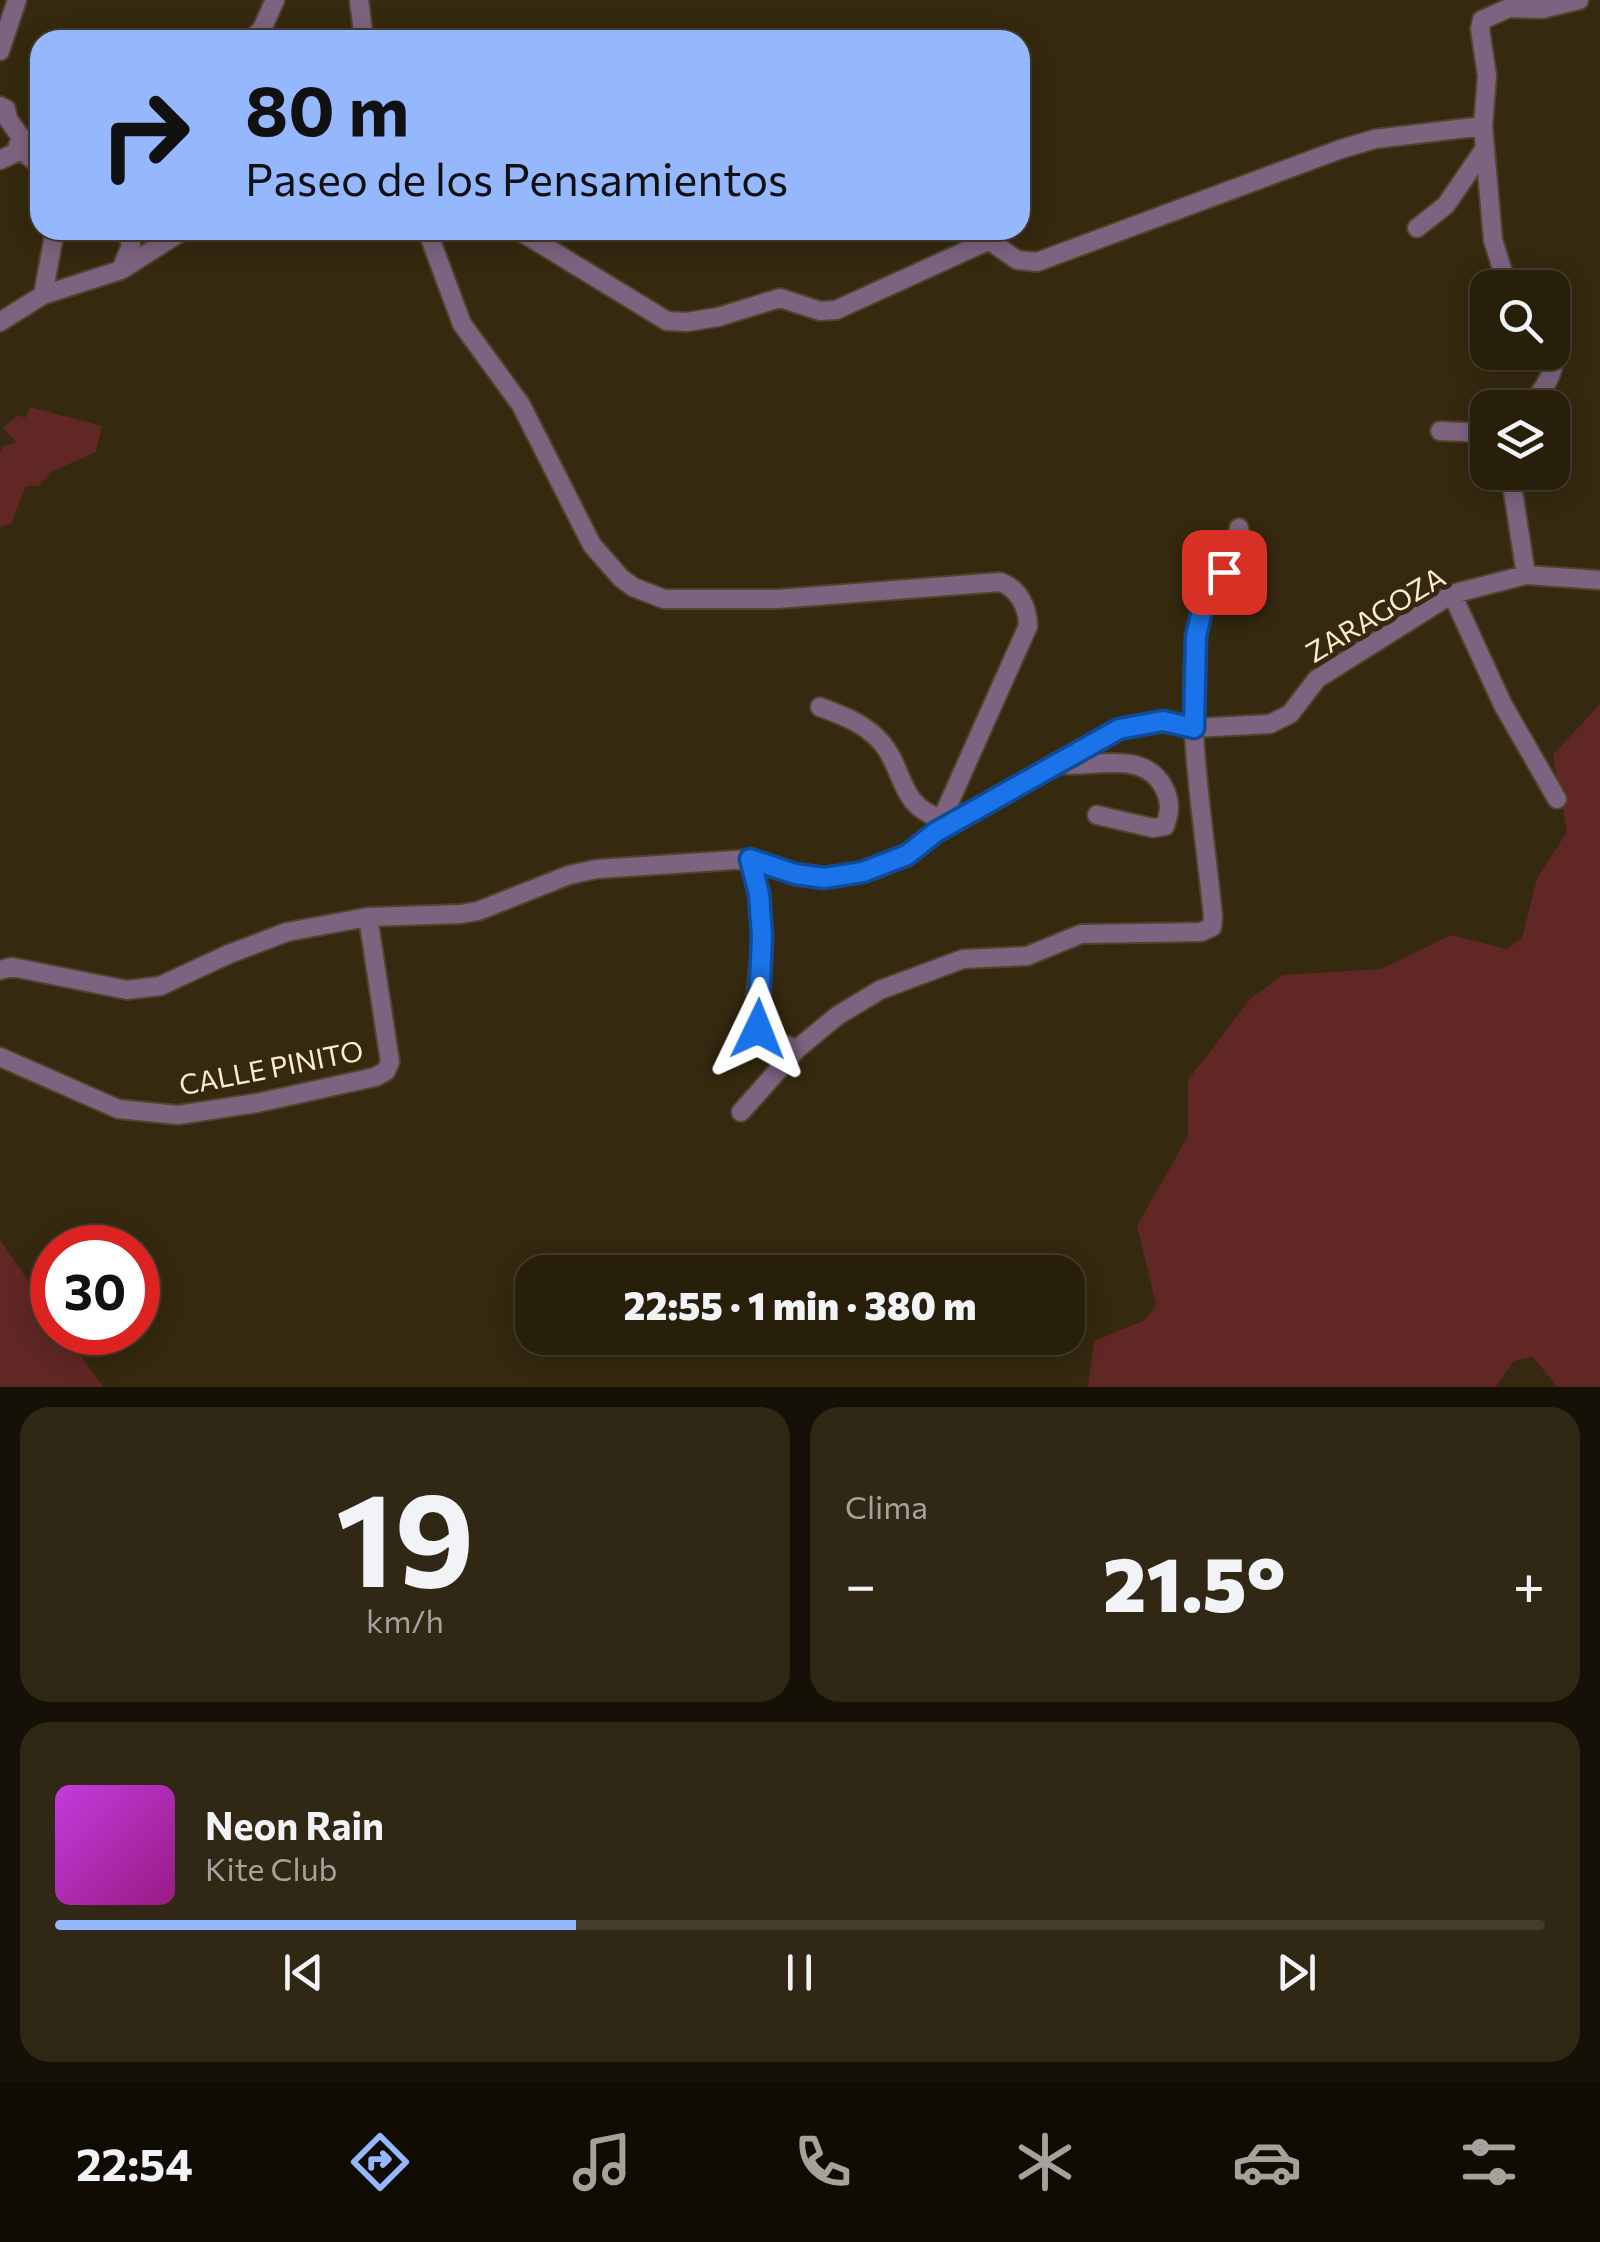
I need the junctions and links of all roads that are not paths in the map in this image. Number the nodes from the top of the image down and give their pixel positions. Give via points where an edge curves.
1 (18, 0) edge
2 (275, 0) edge
3 (359, 0) edge
4 (1579, 0) edge
5 (1509, 4) edge
6 (260, 30) edge
7 (362, 30) edge
8 (0, 51) edge
9 (0, 106) edge
10 (1483, 126) junction
11 (30, 145) edge
12 (1486, 148) junction
13 (20, 149) junction
14 (30, 158) edge
15 (0, 160) edge
16 (1417, 228) dead end
17 (53, 240) edge
18 (129, 240) edge
19 (168, 240) edge
20 (432, 240) edge
21 (534, 240) edge
22 (980, 240) edge
23 (993, 240) edge
24 (121, 270) junction
25 (1502, 270) edge
26 (43, 296) junction
27 (0, 322) edge
28 (1440, 431) dead end
29 (1470, 432) edge
30 (1513, 490) edge
31 (1240, 528) dead end
32 (1526, 575) junction
33 (1600, 580) edge
34 (1452, 594) junction
35 (820, 707) dead end
36 (1194, 728) junction
37 (1055, 764) junction
38 (1557, 800) dead end
39 (1097, 816) dead end
40 (939, 825) junction
41 (750, 859) junction
42 (368, 917) junction
43 (0, 970) edge
44 (796, 1049) junction
45 (0, 1057) edge
46 (741, 1112) dead end

1 - 8 street
2 - 6 street
3 - 7 street
4 - 5 street via 1542,9
5 - 10 street via 1480,22 1488,76
9 - 13 street via 23,140
10 - 12 street
10 - 23 street via 1341,149 1036,262 1017,260
11 - 13 street
12 - 16 street via 1446,205
12 - 25 street via 1493,240
13 - 14 street
13 - 15 street
17 - 26 street
18 - 24 street
19 - 24 street
20 - 40 street via 462,324 520,405 592,545 634,587 664,598 777,600 1000,582 1018,594 1028,626
21 - 22 street via 650,312 687,322 780,298 836,310
24 - 26 street
26 - 27 street
28 - 29 street
30 - 32 street
31 - 36 street via 1196,636
32 - 33 street, ZARAGOZA
32 - 34 street, ZARAGOZA
34 - 36 street, ZARAGOZA via 1316,679 1280,720
34 - 38 street
35 - 40 street via 865,726 892,758 915,804
36 - 37 street, ZARAGOZA via 1163,721 1119,729
36 - 44 street via 1212,927 1081,934 1018,959 952,962 858,1001
37 - 39 street via 1148,768 1170,800 1165,826
37 - 40 street, ZARAGOZA
40 - 41 street, ZARAGOZA via 891,863 824,878
41 - 42 street via 596,869 478,911
41 - 44 street via 762,936 758,1029 762,1038
42 - 43 street via 278,934 160,986 116,990
42 - 45 street, CALLE PINITO via 390,1062 383,1074 178,1115 124,1111
44 - 46 street

